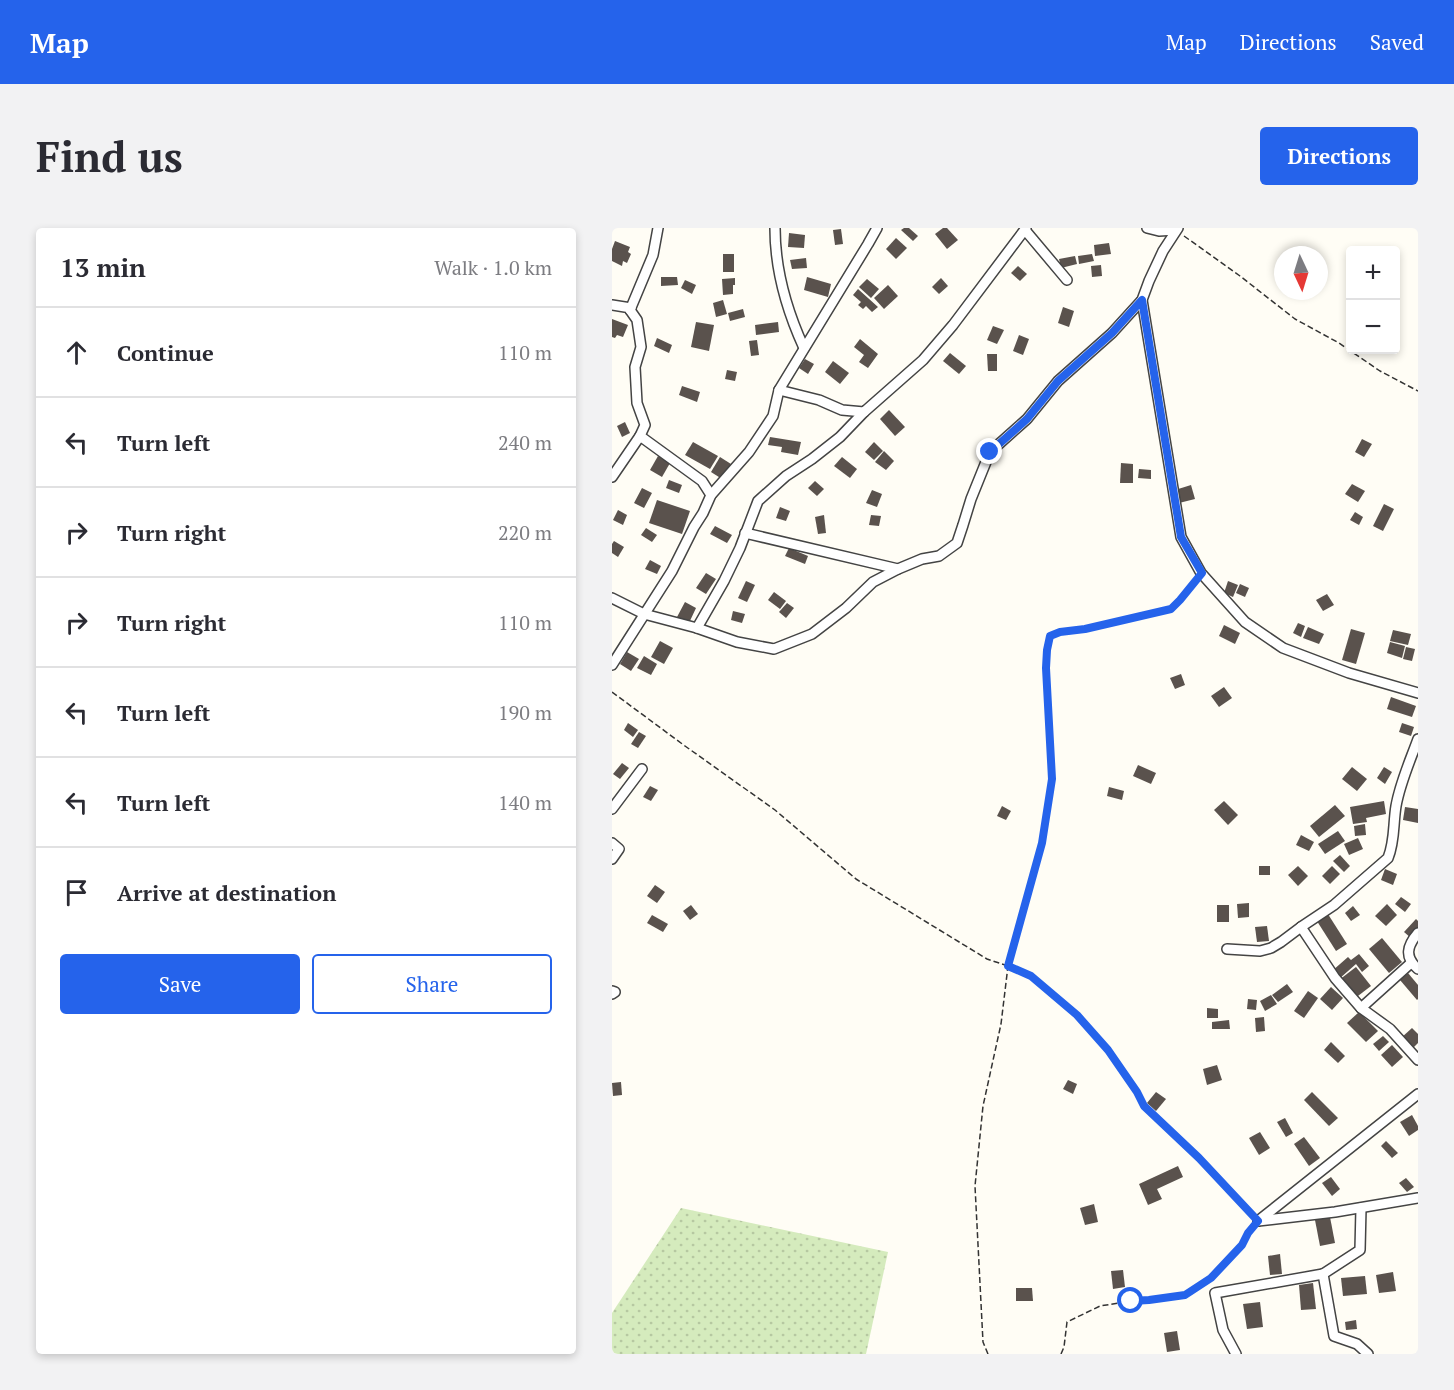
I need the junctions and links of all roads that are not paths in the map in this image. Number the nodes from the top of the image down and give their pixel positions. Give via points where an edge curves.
1 (658, 228) edge
2 (775, 228) edge
3 (877, 228) edge
4 (1147, 228) edge
5 (1025, 229) edge
6 (1177, 229) edge
7 (1067, 280) dead end
8 (1142, 300) junction
9 (612, 305) edge
10 (630, 310) junction
11 (804, 348) junction
12 (780, 390) junction
13 (864, 412) junction
14 (640, 436) junction
15 (612, 477) edge
16 (711, 495) junction
17 (745, 533) junction
18 (898, 569) junction
19 (612, 598) edge
20 (644, 614) junction
21 (697, 628) junction
22 (612, 665) edge
23 (1418, 693) edge
24 (1418, 739) edge
25 (642, 769) dead end
26 (612, 809) edge
27 (612, 843) edge
28 (612, 859) edge
29 (1300, 927) junction
30 (1418, 933) edge
31 (1227, 949) dead end
32 (1415, 966) edge
33 (1361, 1008) junction
34 (1418, 1060) edge
35 (1418, 1094) edge
36 (1418, 1198) edge
37 (1361, 1208) junction
38 (1323, 1274) junction
39 (1236, 1354) edge
40 (1368, 1354) edge

1 - 10 street via 653,255
2 - 11 street via 782,287
3 - 11 street
4 - 6 street
5 - 7 street
5 - 13 street via 953,325 922,360
6 - 8 street
8 - 18 street via 990,452 957,543 939,556
8 - 23 street via 1181,537 1202,573 1245,622 1283,648
9 - 10 street
10 - 14 street via 637,320 641,347 635,367 638,404 645,424
11 - 12 street
12 - 13 street via 842,410
12 - 16 street via 773,416 749,452
13 - 17 street via 840,437 758,501
14 - 15 street
14 - 16 street via 702,480
16 - 20 street via 672,571
17 - 18 street
17 - 21 street
18 - 21 street via 873,582 812,634 774,649
19 - 20 street
20 - 21 street
20 - 22 street
24 - 29 street via 1400,788 1388,858 1334,905
25 - 26 street
27 - 28 street via 619,849
29 - 31 street via 1271,948
29 - 33 street
30 - 32 street via 1408,948
32 - 33 street
33 - 34 street via 1390,1029
35 - 37 street via 1258,1221
36 - 37 street
37 - 38 street via 1360,1250
38 - 39 street via 1215,1293 1223,1330
38 - 40 street via 1334,1336 1358,1344

